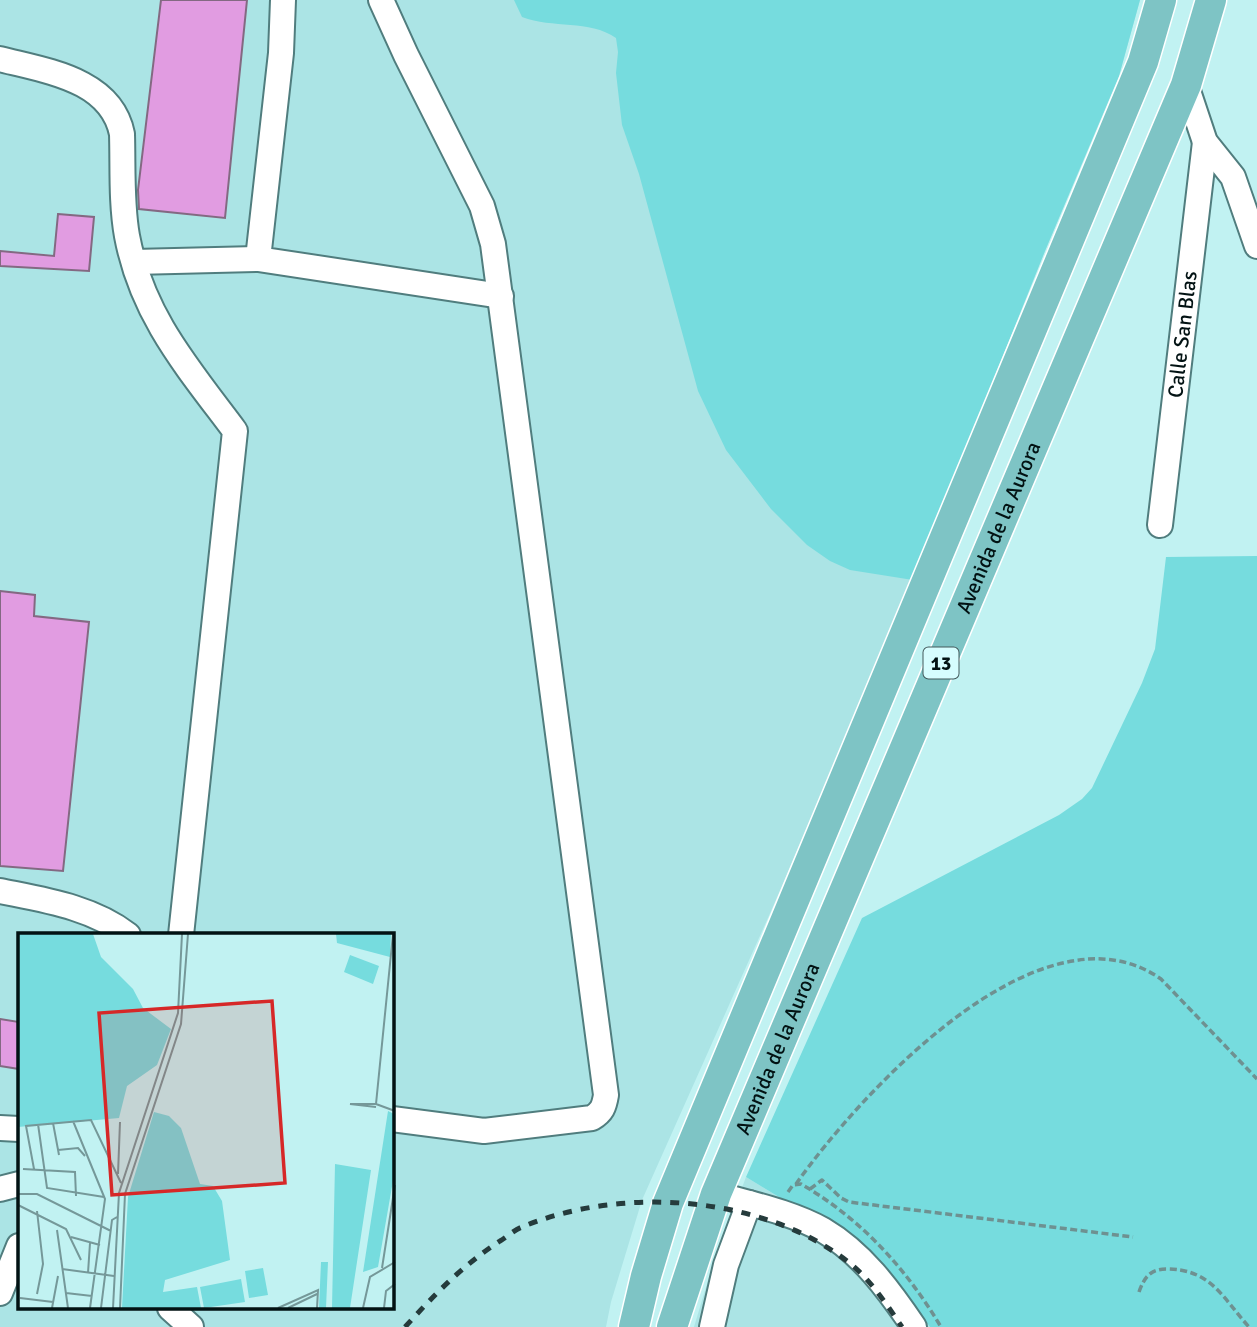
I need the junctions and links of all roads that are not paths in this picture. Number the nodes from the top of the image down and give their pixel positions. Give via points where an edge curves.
1 (283, 0) edge
2 (381, 0) edge
3 (1161, 0) edge
4 (1212, 0) edge
5 (0, 59) edge
6 (1186, 85) junction
7 (1205, 142) junction
8 (1257, 246) edge
9 (258, 259) junction
10 (134, 262) junction
11 (500, 296) junction
12 (1160, 525) dead end
13 (0, 891) edge
14 (125, 933) edge
15 (181, 933) edge
16 (394, 1119) edge
17 (0, 1128) edge
18 (18, 1129) edge
19 (18, 1184) edge
20 (0, 1189) edge
21 (716, 1194) junction
22 (749, 1203) junction
23 (18, 1248) edge
24 (0, 1293) edge
25 (172, 1310) edge
26 (191, 1327) edge
27 (634, 1327) edge
28 (672, 1327) edge
29 (712, 1327) edge
30 (914, 1327) edge

1 - 9 street
2 - 11 street via 482,206
3 - 27 main road, Avenida de la Aurora / 13 via 1143,62 672,1193
4 - 6 main road, Avenida de la Aurora / 13
5 - 10 street via 81,83 110,105 122,134 124,209
6 - 7 street
6 - 21 main road, Avenida de la Aurora / 13
7 - 8 street via 1233,177
7 - 12 street, Calle San Blas
9 - 10 street
9 - 11 street
10 - 15 street via 149,306 172,348 235,431
11 - 16 street via 606,1095 600,1113 592,1118 500,1130
13 - 14 street via 89,913
17 - 18 street
19 - 20 street
21 - 22 street
21 - 28 main road, Avenida de la Aurora / 13
22 - 29 street via 726,1265
22 - 30 street via 799,1219 844,1244 882,1282
23 - 24 street
25 - 26 street

